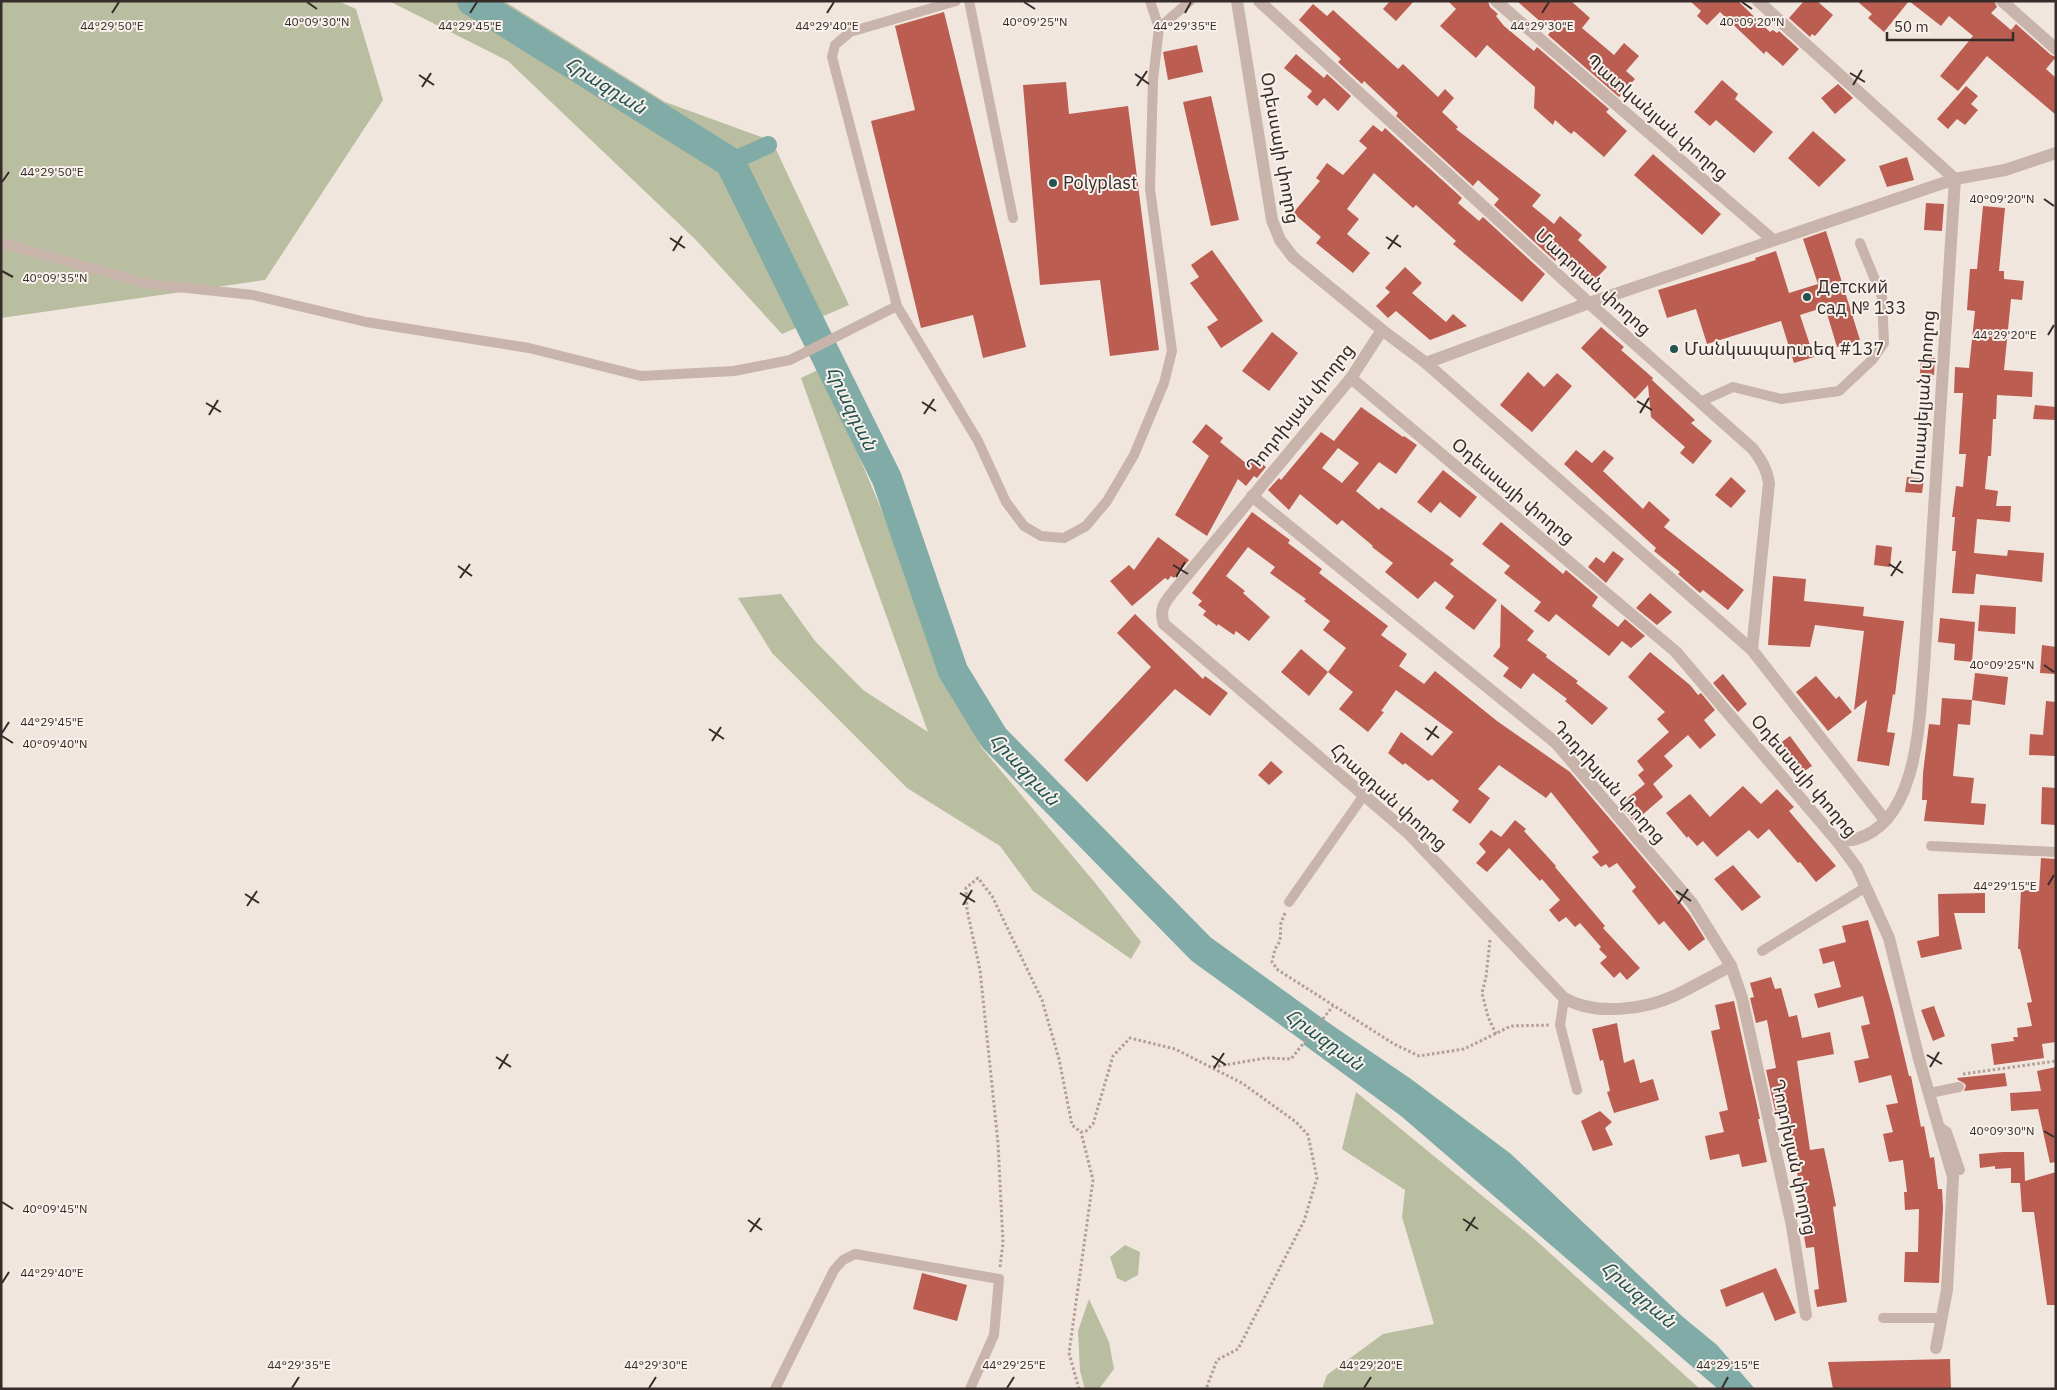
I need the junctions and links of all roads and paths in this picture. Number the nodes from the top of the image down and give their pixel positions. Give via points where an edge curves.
1 (956, 1) edge
2 (969, 1) edge
3 (1150, 1) edge
4 (1190, 1) edge
5 (1237, 1) edge
6 (1259, 1) edge
7 (1496, 1) edge
8 (1758, 1) edge
9 (2002, 1) edge
10 (1159, 28) junction
11 (2056, 49) edge
12 (2056, 153) edge
13 (1955, 179) junction
14 (1013, 218) dead end
15 (1773, 240) junction
16 (1, 243) edge
17 (1860, 243) dead end
18 (1589, 303) junction
19 (898, 306) junction
20 (1382, 330) junction
21 (1426, 363) junction
22 (1351, 378) junction
23 (1700, 402) junction
24 (1252, 496) junction
25 (1752, 650) junction
26 (1364, 795) junction
27 (1885, 820) junction
28 (1837, 841) junction
29 (1931, 846) dead end
30 (2056, 852) edge
31 (1866, 888) junction
32 (1289, 902) joint
33 (1491, 922) junction
34 (1762, 951) dead end
35 (1736, 969) junction
36 (1564, 998) junction
37 (1334, 1006) junction
38 (1560, 1025) junction
39 (1496, 1034) junction
40 (2056, 1061) edge
41 (1212, 1068) junction
42 (1968, 1074) dead end
43 (1958, 1087) dead end
44 (1578, 1090) dead end
45 (1930, 1093) junction
46 (1938, 1126) junction
47 (1081, 1132) junction
48 (1960, 1170) dead end
49 (999, 1279) junction
50 (1806, 1316) dead end
51 (1882, 1318) dead end
52 (1942, 1318) junction
53 (1936, 1348) dead end
54 (775, 1389) edge
55 (970, 1389) edge
56 (1079, 1389) edge
57 (1206, 1389) edge

1 - 19 lane via 850,32 835,45 832,57
2 - 14 lane
3 - 10 lane
4 - 10 lane
5 - 20 street, Օդեսսայի փողոց via 1272,220 1280,240 1293,257
6 - 18 street, Մադոյան փողոց
7 - 15 street, Պատկանյան փողոց
8 - 13 street
9 - 11 street
10 - 19 lane via 1153,80 1150,189 1172,351 1164,383 1134,456 1107,501 1086,526 1064,538 1041,536 1024,526 1006,502 978,441
12 - 13 street via 2005,170
13 - 15 street
13 - 27 street, Մուսայելյան փողոց via 1924,667 1916,747 1907,782
15 - 18 street
16 - 19 lane via 149,284 253,295 366,322 529,348 641,376 734,371 790,360
17 - 23 lane via 1882,297 1884,343 1873,358 1838,391 1781,399 1733,387
18 - 21 street
18 - 23 street, Մադոյան փողոց
20 - 21 street, Օդեսսայի փողոց
20 - 22 street, Դոդոխյան փողոց
21 - 25 street, Օդեսսայի փողոց
22 - 24 street, Դոդոխյան փողոց
22 - 28 street, Օդեսսայի փողոց via 1676,652
23 - 25 street, Մադոյան փողոց via 1753,449 1767,470 1769,483
24 - 26 street, Հրազդան փողոց via 1166,601 1160,615 1164,624
24 - 35 street, Դոդոխյան փողոց via 1556,743 1692,903
25 - 27 street, Օդեսսայի փողոց
26 - 32 lane
26 - 33 street, Հրազդան փողոց via 1408,833
27 - 28 street, Մուսայելյան փողոց via 1865,836
28 - 31 street, Օդեսսայի փողոց via 1857,868
29 - 30 lane
31 - 34 lane
31 - 45 street, Օդեսսայի փողոց via 1889,938
32 - 37 path via 1272,962 1278,970
33 - 36 street, Հրազդան փողոց
33 - 39 path via 1482,993
35 - 36 street, Հրազդան փողոց via 1675,996 1638,1006 1585,1007
35 - 50 street, Դոդոխյան փողոց via 1792,1226
36 - 38 lane
37 - 39 path via 1419,1056 1464,1049
37 - 41 path via 1291,1059 1266,1058
38 - 39 path via 1511,1026
38 - 44 lane
40 - 42 path
41 - 47 path via 1175,1049 1130,1038 1112,1056 1093,1124
41 - 57 path via 1242,1082 1296,1122 1308,1135 1316,1178 1304,1221 1247,1333 1238,1349 1217,1360
43 - 45 lane
45 - 46 street, Օդեսսայի փողոց
46 - 48 lane via 1947,1132
46 - 52 street, Օդեսսայի փողոց via 1953,1177 1947,1290
47 - 49 path via 1072,1126 1042,1000 992,896 978,878 966,888 967,910 980,970 998,1143 1003,1243
47 - 56 path via 1093,1180 1069,1353
49 - 54 lane via 855,1254 834,1270
49 - 55 lane via 994,1335
51 - 52 lane
52 - 53 street, Օդեսսայի փողոց

